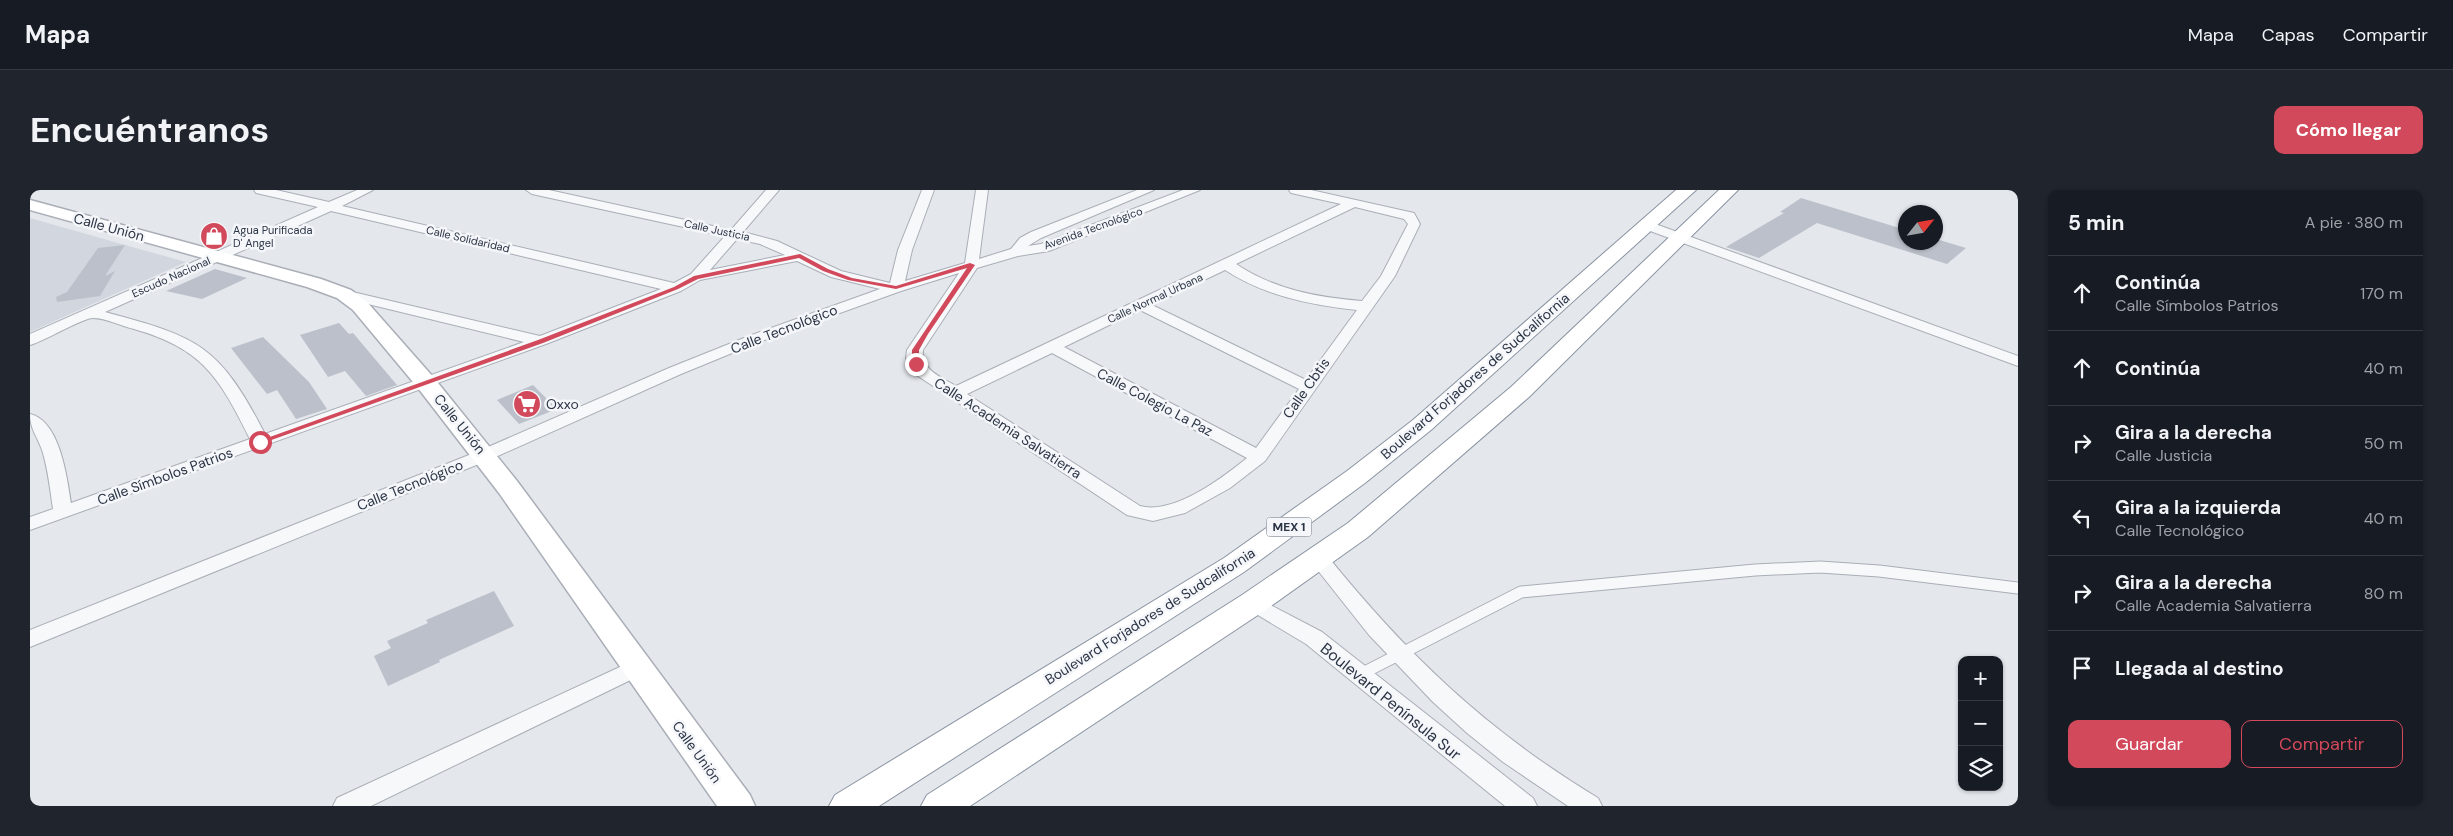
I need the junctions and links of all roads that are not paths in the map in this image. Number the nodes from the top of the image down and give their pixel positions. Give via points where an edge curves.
1 (260, 190) edge
2 (367, 190) edge
3 (532, 190) edge
4 (773, 190) edge
5 (928, 190) edge
6 (982, 190) edge
7 (1148, 190) edge
8 (1194, 190) edge
9 (1295, 190) edge
10 (1687, 190) edge
11 (1729, 190) edge
12 (1354, 203) junction
13 (30, 205) edge
14 (330, 207) junction
15 (1647, 225) junction
16 (734, 233) junction
17 (1680, 237) junction
18 (1016, 252) junction
19 (800, 256) junction
20 (217, 257) junction
21 (1226, 264) junction
22 (972, 265) junction
23 (696, 277) junction
24 (676, 288) junction
25 (896, 288) junction
26 (344, 294) junction
27 (1141, 305) junction
28 (1364, 306) junction
29 (91, 313) junction
30 (30, 340) edge
31 (541, 341) junction
32 (1052, 347) junction
33 (2018, 361) edge
34 (1477, 377) junction
35 (426, 383) junction
36 (1307, 387) junction
37 (1520, 392) junction
38 (955, 393) junction
39 (30, 419) edge
40 (260, 442) junction
41 (485, 455) junction
42 (1258, 457) junction
43 (63, 512) junction
44 (1152, 516) joint
45 (30, 524) edge
46 (1318, 558) junction
47 (2018, 588) edge
48 (1253, 603) junction
49 (30, 639) edge
50 (1398, 656) junction
51 (635, 668) junction
52 (1361, 674) junction
53 (346, 806) edge
54 (736, 806) edge
55 (848, 806) edge
56 (940, 806) edge
57 (1524, 806) edge
58 (1589, 806) edge

1 - 14 street, Calle Solidaridad
2 - 14 street, Escudo Nacional
3 - 16 street, Calle Justicia
4 - 16 street, Calle Símbolos Patrios
5 - 25 street via 905,250
6 - 22 street
7 - 18 street, Avenida Tecnológico via 1036,235 1025,241
8 - 18 street, Avenida Tecnológico via 1044,248
9 - 12 street
10 - 15 highway, Boulevard Forjadores de Sudcalifornia / MEX 1
11 - 17 highway
12 - 21 street, Calle Normal Urbana
12 - 28 street, Calle Cbtis via 1409,216 1414,224 1388,276
13 - 20 street, Calle Unión
14 - 20 street, Escudo Nacional
14 - 24 street, Calle Solidaridad
15 - 17 street
15 - 34 highway, Boulevard Forjadores de Sudcalifornia / MEX 1
16 - 19 street, Calle Justicia via 782,247
16 - 23 street, Calle Símbolos Patrios
17 - 33 street
17 - 37 highway
18 - 22 street, Calle Tecnológico
19 - 23 street
19 - 25 street, Calle Justicia via 850,279
20 - 26 street, Calle Unión
20 - 29 street, Escudo Nacional
21 - 27 street, Calle Normal Urbana
21 - 28 street via 1258,284 1293,296
22 - 25 street, Calle Tecnológico
22 - 38 street, Calle Academia Salvatierra via 924,334 914,358 921,371
23 - 24 street, Calle Símbolos Patrios
24 - 31 street, Calle Símbolos Patrios
25 - 41 street, Calle Tecnológico via 675,370
26 - 31 street
26 - 35 street, Calle Unión via 360,306
27 - 32 street, Calle Normal Urbana
27 - 36 street
28 - 36 street, Calle Cbtis
29 - 30 street, Escudo Nacional
29 - 40 street via 195,348 232,388
31 - 35 street, Calle Símbolos Patrios
32 - 38 street, Calle Normal Urbana
32 - 42 street, Calle Colegio La Paz
34 - 37 highway
34 - 55 highway, Boulevard Forjadores de Sudcalifornia / MEX 1 via 1363,471 1281,532
35 - 40 street, Calle Símbolos Patrios
35 - 41 street, Calle Unión
36 - 42 street, Calle Cbtis
37 - 46 highway via 1358,530
38 - 44 street, Calle Academia Salvatierra via 1134,510
39 - 43 street via 49,444
40 - 43 street, Calle Símbolos Patrios
41 - 49 street, Calle Tecnológico
41 - 51 street, Calle Unión
42 - 44 street, Calle Cbtis via 1186,506
43 - 45 street, Calle Símbolos Patrios
46 - 48 highway
46 - 50 street
47 - 50 lane via 1820,567 1544,588 1521,592
48 - 52 street, Boulevard Península Sur via 1314,638
48 - 56 highway
50 - 52 lane
50 - 58 street via 1465,719
51 - 53 street
51 - 54 street, Calle Unión
52 - 57 street, Boulevard Península Sur

